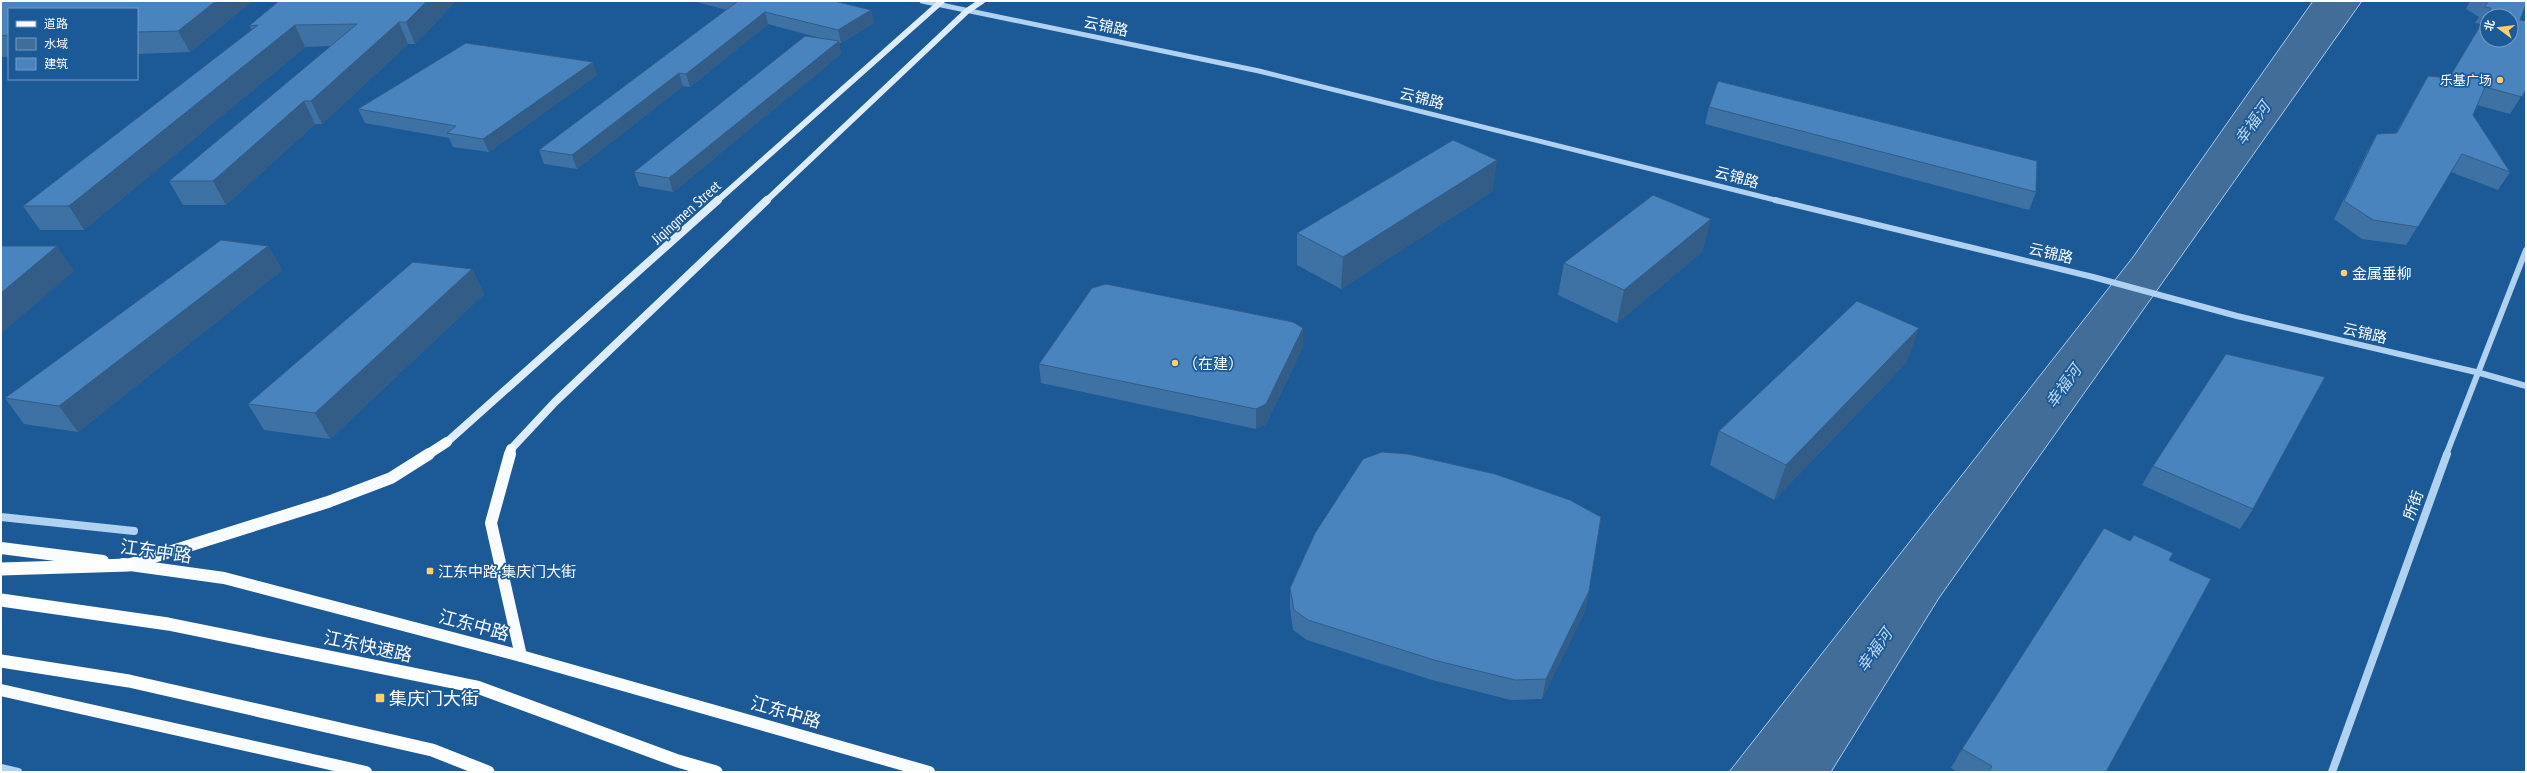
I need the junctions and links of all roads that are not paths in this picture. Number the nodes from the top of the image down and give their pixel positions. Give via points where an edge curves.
1 (922, 1) edge
2 (982, 1) edge
3 (938, 2) edge
4 (967, 11) junction
5 (2526, 250) edge
6 (2480, 373) junction
7 (2526, 386) edge
8 (447, 442) joint
9 (511, 449) joint
10 (1, 517) edge
11 (134, 531) dead end
12 (1, 548) edge
13 (129, 565) junction
14 (1, 569) edge
15 (1, 600) edge
16 (521, 656) junction
17 (1, 661) edge
18 (1, 690) edge
19 (1, 768) edge
20 (18, 772) edge
21 (366, 772) edge
22 (488, 772) edge
23 (716, 772) edge
24 (930, 772) edge
25 (2332, 772) edge

1 - 3 street, 云锦路
2 - 4 main road
3 - 4 street, 云锦路
3 - 8 main road, Jiqingmen Street
4 - 6 street, 云锦路 via 1259,71 1809,209 2093,277 2237,316
4 - 9 main road via 554,402
5 - 6 street, 所街
6 - 7 street, 云锦路
6 - 25 street, 所街 via 2466,400
8 - 13 main road via 391,478 328,502
9 - 16 main road via 490,523
10 - 11 street, 江东中路
12 - 13 main road, 江东中路
13 - 14 highway
13 - 16 main road, 江东中路 via 224,578
15 - 23 highway, 江东快速路 via 168,624 477,687 678,761
16 - 24 main road, 江东中路
17 - 22 highway via 129,680 432,750
18 - 21 main road
19 - 20 street

